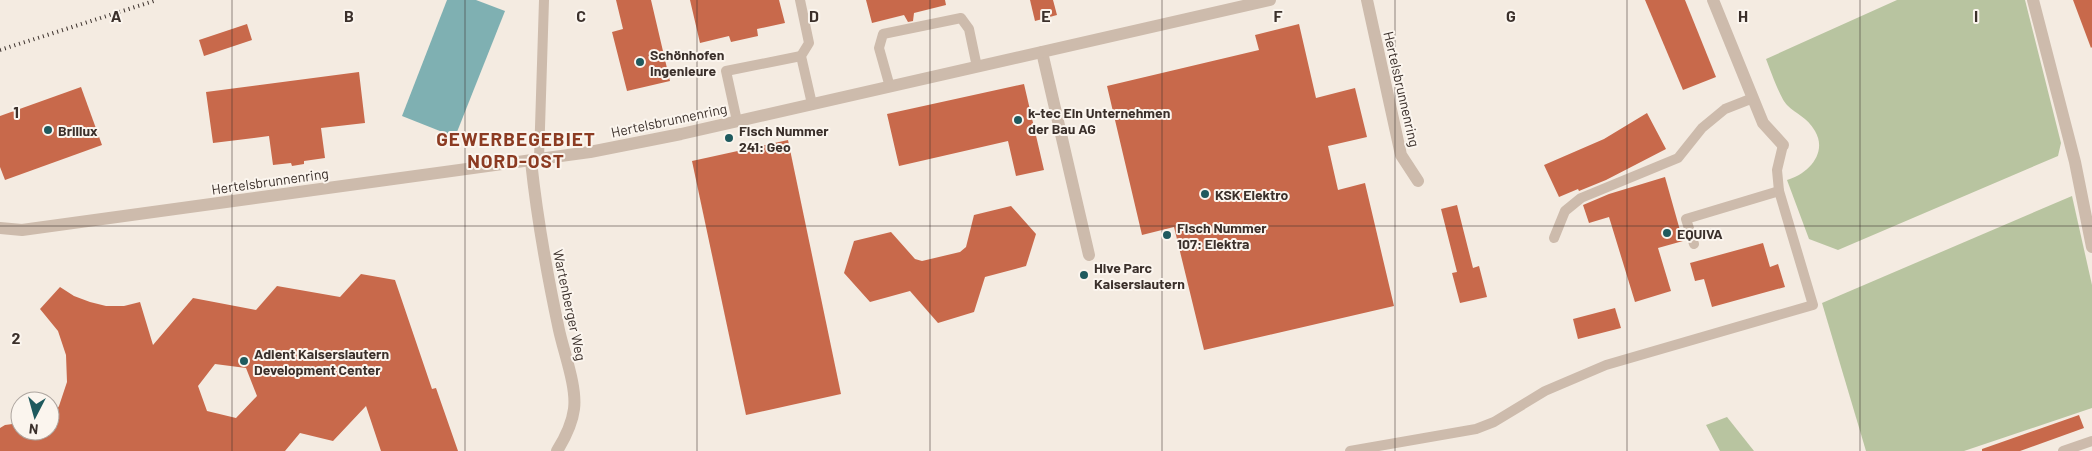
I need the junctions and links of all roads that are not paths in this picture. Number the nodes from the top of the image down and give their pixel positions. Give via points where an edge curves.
1 (544, 0) edge
2 (800, 0) edge
3 (1270, 0) edge
4 (1367, 0) edge
5 (1713, 0) edge
6 (2033, 0) edge
7 (1042, 52) junction
8 (802, 56) junction
9 (977, 67) junction
10 (890, 87) junction
11 (1753, 98) junction
12 (812, 104) junction
13 (737, 121) junction
14 (1783, 145) joint
15 (535, 160) junction
16 (1418, 182) dead end
17 (1779, 191) junction
18 (0, 228) edge
19 (1554, 238) dead end
20 (1694, 244) dead end
21 (2092, 246) edge
22 (1089, 255) dead end
23 (2092, 441) edge
24 (557, 451) edge
25 (1350, 451) edge
26 (2063, 451) edge

1 - 15 lane, Wartenberger Weg
2 - 8 lane via 809,43
3 - 7 street, Hertelsbrunnenring
4 - 16 street, Hertelsbrunnenring via 1401,155
5 - 11 street
6 - 21 street via 2075,162
7 - 9 street, Hertelsbrunnenring
7 - 22 street
8 - 12 lane
8 - 13 lane via 726,71
9 - 10 street, Hertelsbrunnenring
9 - 10 lane via 968,29 961,18 883,34 879,48
10 - 12 street, Hertelsbrunnenring
11 - 14 street via 1763,123
11 - 19 lane via 1725,109 1702,128 1678,158 1581,198 1565,211
12 - 13 street, Hertelsbrunnenring
13 - 15 street, Hertelsbrunnenring via 590,152
14 - 17 lane via 1777,170
15 - 18 street, Hertelsbrunnenring via 22,230
15 - 24 street, Wartenberger Weg via 536,209 575,408 568,433
17 - 20 lane via 1686,219
17 - 25 lane via 1813,305 1606,365 1545,391 1494,422 1476,429
23 - 26 lane

